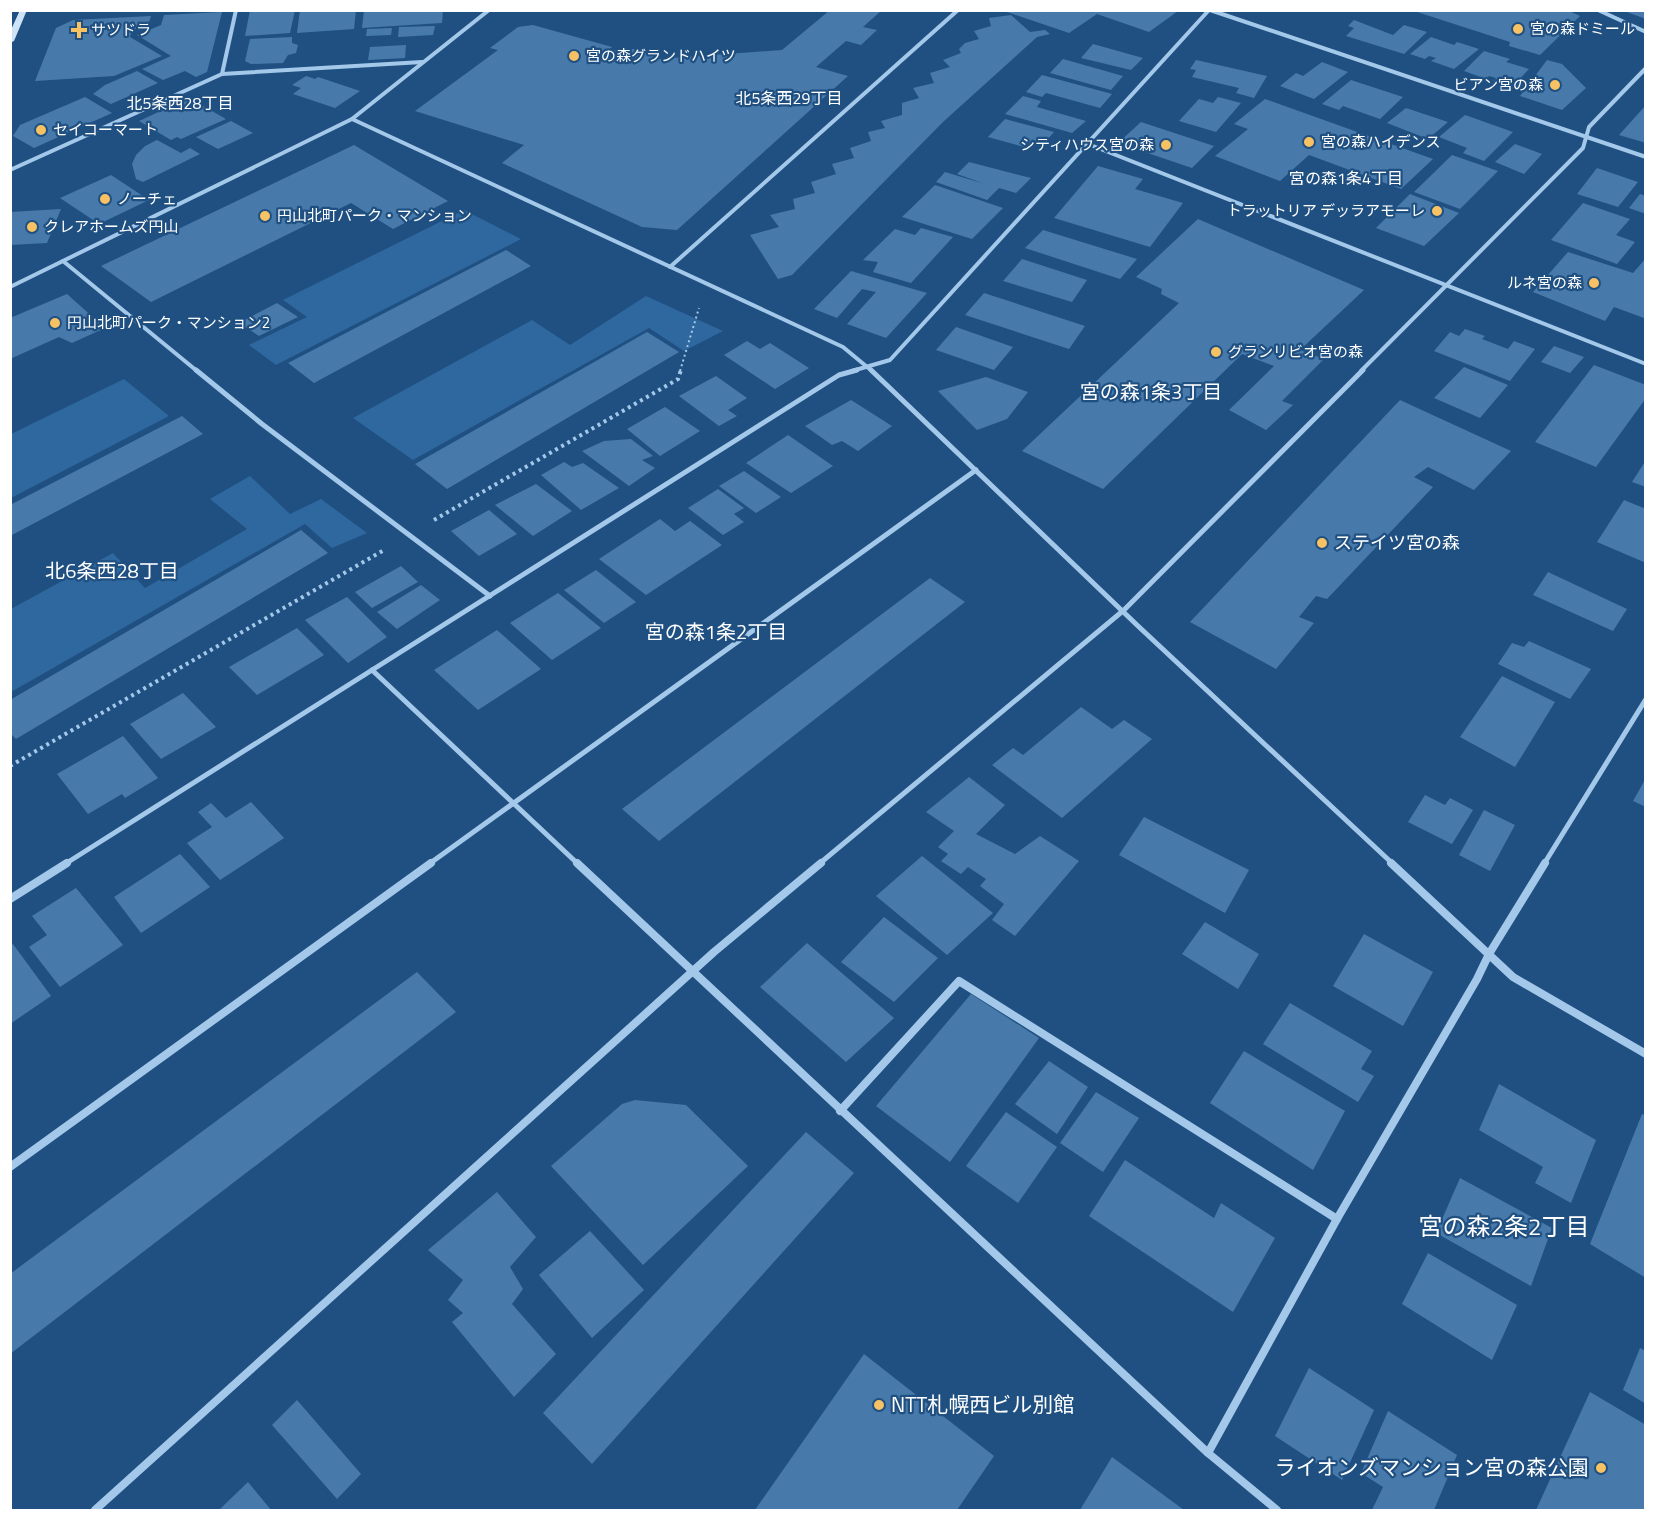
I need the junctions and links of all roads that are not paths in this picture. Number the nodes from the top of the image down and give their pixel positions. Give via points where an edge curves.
1 (24, 10) edge
2 (236, 10) edge
3 (489, 10) edge
4 (958, 10) edge
5 (1209, 10) edge
6 (1598, 10) edge
7 (1646, 32) edge
8 (10, 41) edge
9 (423, 62) junction
10 (1646, 68) edge
11 (222, 74) junction
12 (352, 119) junction
13 (1587, 138) junction
14 (1088, 144) junction
15 (1646, 157) edge
16 (10, 170) edge
17 (63, 261) junction
18 (670, 267) junction
19 (1447, 285) junction
20 (10, 287) edge
21 (1646, 364) edge
22 (869, 368) junction
23 (976, 470) junction
24 (490, 596) junction
25 (1124, 610) junction
26 (372, 670) junction
27 (1646, 699) edge
28 (514, 804) junction
29 (10, 899) edge
30 (1489, 954) junction
31 (691, 972) junction
32 (1646, 1054) edge
33 (840, 1111) junction
34 (10, 1167) edge
35 (1337, 1219) junction
36 (1208, 1453) junction
37 (94, 1510) edge
38 (1276, 1510) edge

1 - 8 street
2 - 11 street
3 - 9 street
4 - 18 street
5 - 13 street
5 - 14 street
6 - 7 street
9 - 11 street
9 - 12 street
10 - 13 street via 1589,127
11 - 16 street
12 - 17 street
12 - 18 street
13 - 15 street
13 - 19 street via 1583,148
14 - 19 street
14 - 22 street via 890,360
17 - 20 street
17 - 24 street via 262,424
18 - 22 street via 843,347
19 - 21 street
19 - 25 street
22 - 23 street
22 - 24 street via 839,375
23 - 25 street
23 - 28 street
24 - 26 street
25 - 30 street
25 - 31 street
26 - 28 street
26 - 29 street
27 - 30 street
28 - 31 street
28 - 34 street
30 - 32 street via 1513,977
30 - 35 street
31 - 33 street
31 - 37 street
33 - 35 street via 959,981
33 - 36 street
35 - 36 street
36 - 38 street

